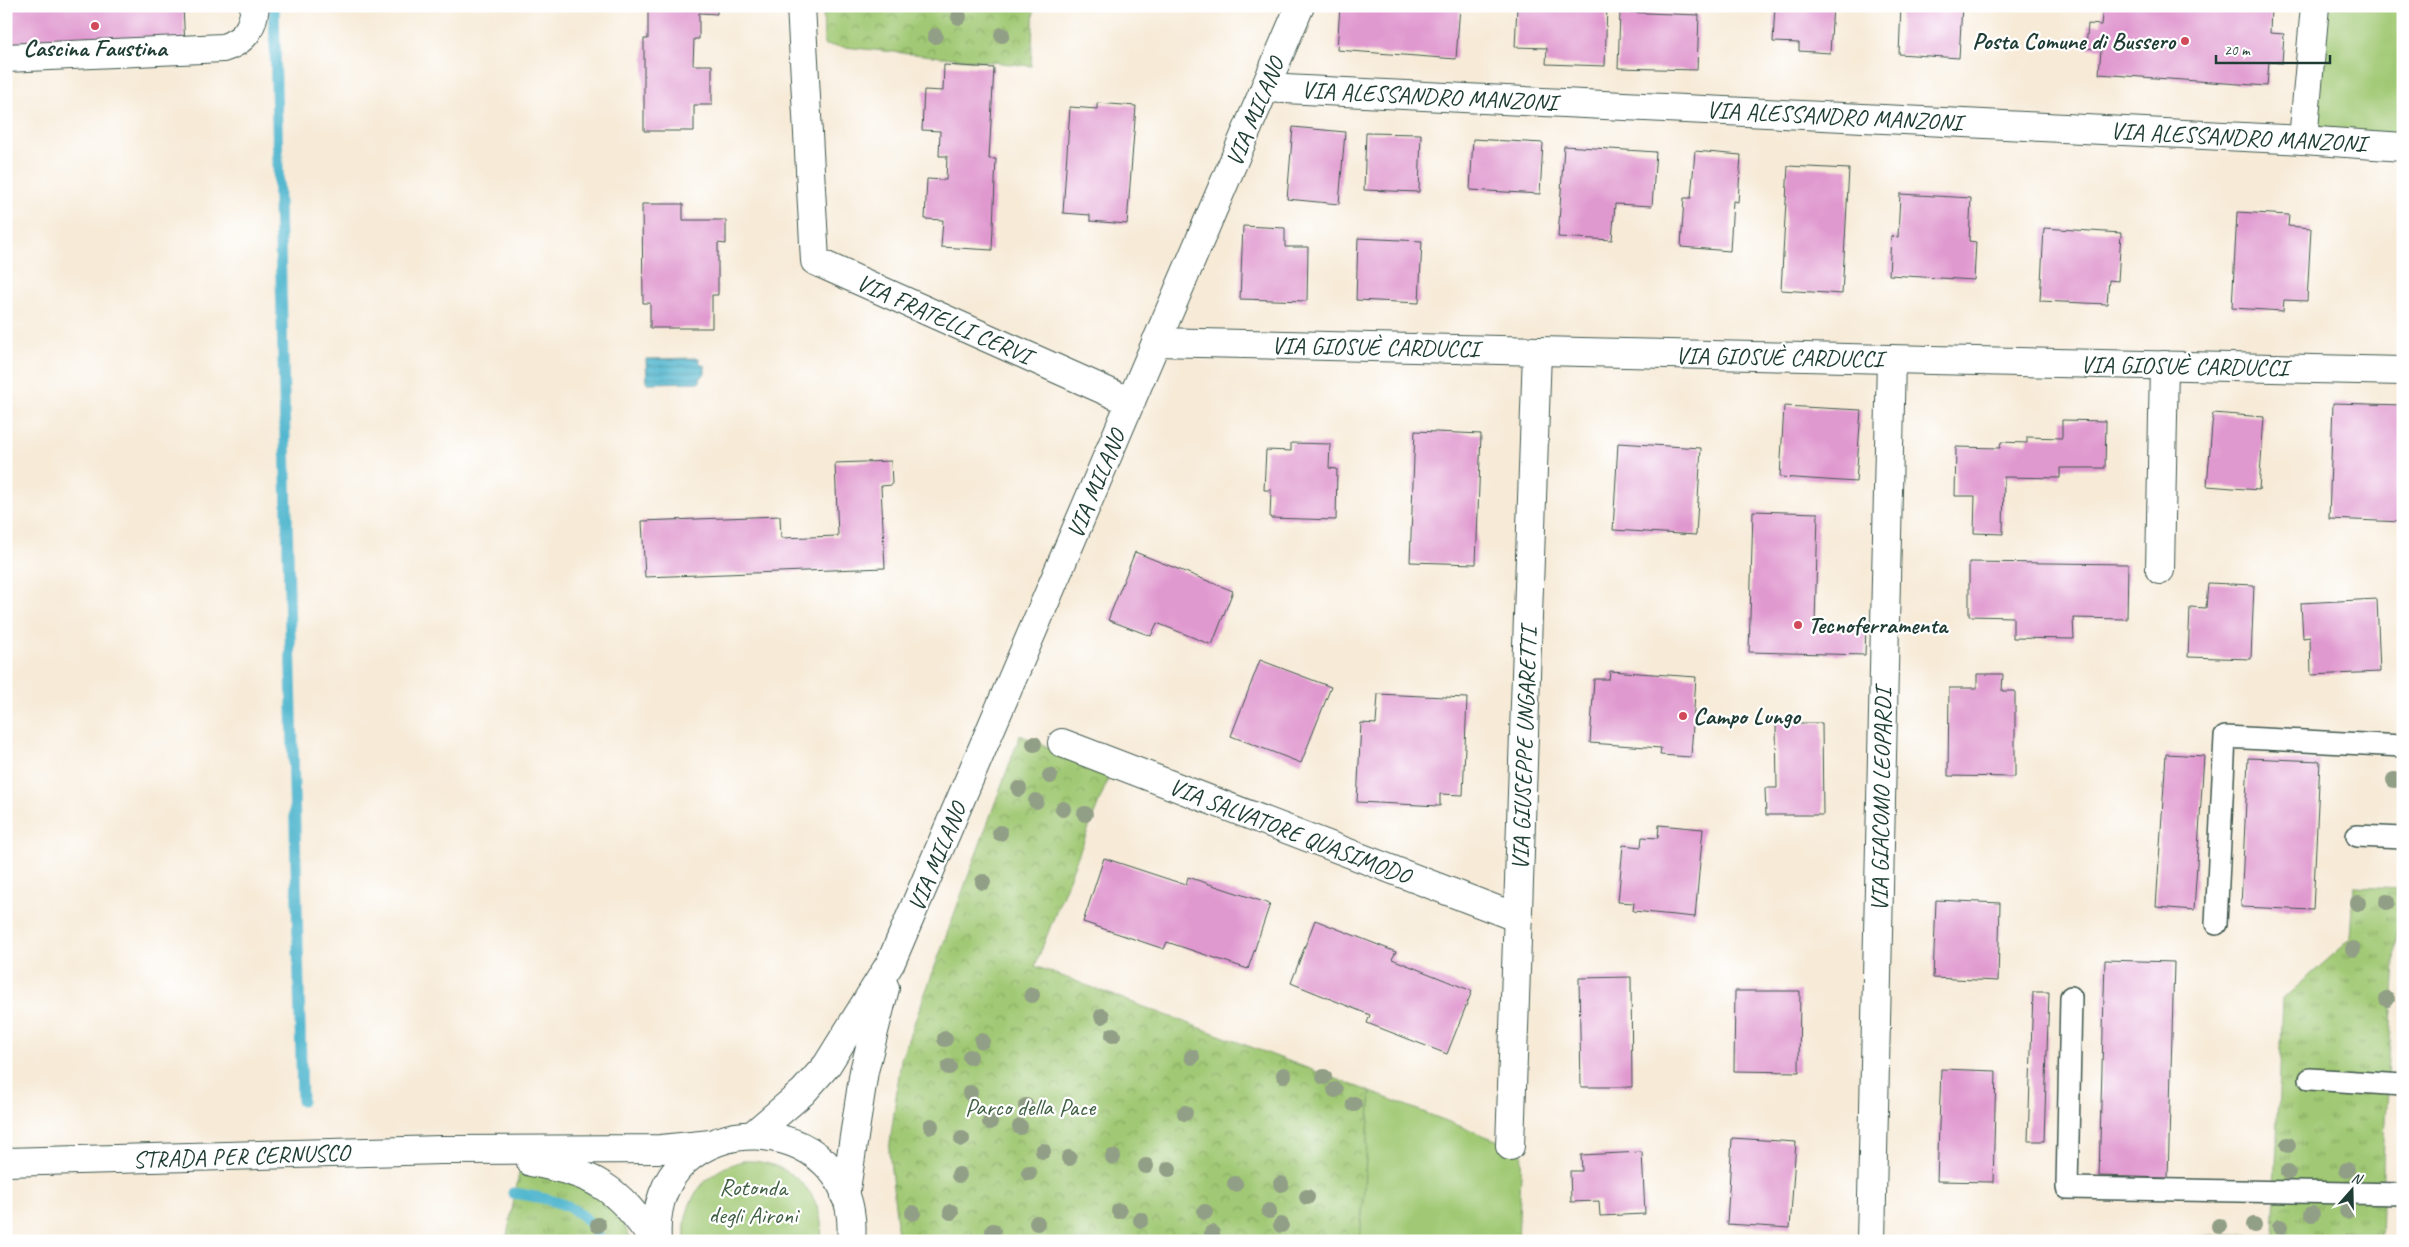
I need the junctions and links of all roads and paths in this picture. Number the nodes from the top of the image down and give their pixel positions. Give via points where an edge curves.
1 (256, 6) edge
2 (801, 6) edge
3 (1300, 6) edge
4 (2315, 6) edge
5 (6, 58) edge
6 (1265, 88) junction
7 (2303, 140) junction
8 (2403, 147) edge
9 (1156, 342) junction
10 (1537, 351) junction
11 (1891, 359) junction
12 (2164, 365) junction
13 (2403, 371) edge
14 (1131, 402) junction
15 (2160, 570) dead end
16 (1062, 743) dead end
17 (2403, 746) edge
18 (2357, 836) dead end
19 (2403, 838) edge
20 (1518, 918) junction
21 (2216, 924) dead end
22 (891, 962) junction
23 (2071, 997) dead end
24 (2310, 1078) dead end
25 (2403, 1085) edge
26 (754, 1134) junction
27 (711, 1144) junction
28 (1510, 1146) dead end
29 (475, 1151) junction
30 (6, 1162) edge
31 (2403, 1194) edge
32 (845, 1196) junction
33 (655, 1241) edge
34 (851, 1241) edge
35 (1871, 1241) edge

1 - 5 street via 246,35 224,48
2 - 14 street, VIA FRATELLI CERVI via 814,261
3 - 6 street, VIA MILANO
4 - 7 street
6 - 7 street, VIA ALESSANDRO MANZONI
6 - 9 street, VIA MILANO
7 - 8 street, VIA ALESSANDRO MANZONI
9 - 10 street, VIA GIOSUÈ CARDUCCI
9 - 14 street, VIA MILANO
10 - 11 street, VIA GIOSUÈ CARDUCCI
10 - 20 street, VIA GIUSEPPE UNGARETTI
11 - 12 street, VIA GIOSUÈ CARDUCCI
11 - 35 street, VIA GIACOMO LEOPARDI
12 - 13 street, VIA GIOSUÈ CARDUCCI
12 - 15 street
14 - 22 street, VIA MILANO
16 - 20 street, VIA SALVATORE QUASIMODO
17 - 21 lane via 2225,737
18 - 19 lane
20 - 28 street, VIA GIUSEPPE UNGARETTI
22 - 26 street, VIA MILANO via 827,1065 803,1092
22 - 32 street, VIA MILANO via 864,1071
23 - 31 lane via 2067,1188
24 - 25 lane
26 - 27 street, VIA MILANO via 735,1135
26 - 32 street, VIA MILANO via 783,1138 809,1151 827,1166
27 - 29 street, STRADA PER CERNUSCO via 661,1149
27 - 33 street, VIA MILANO via 688,1159 667,1186 658,1212
29 - 30 street, STRADA PER CERNUSCO
29 - 33 street, STRADA PER CERNUSCO via 569,1170 592,1179 610,1188
32 - 34 street, VIA MILANO via 851,1221

